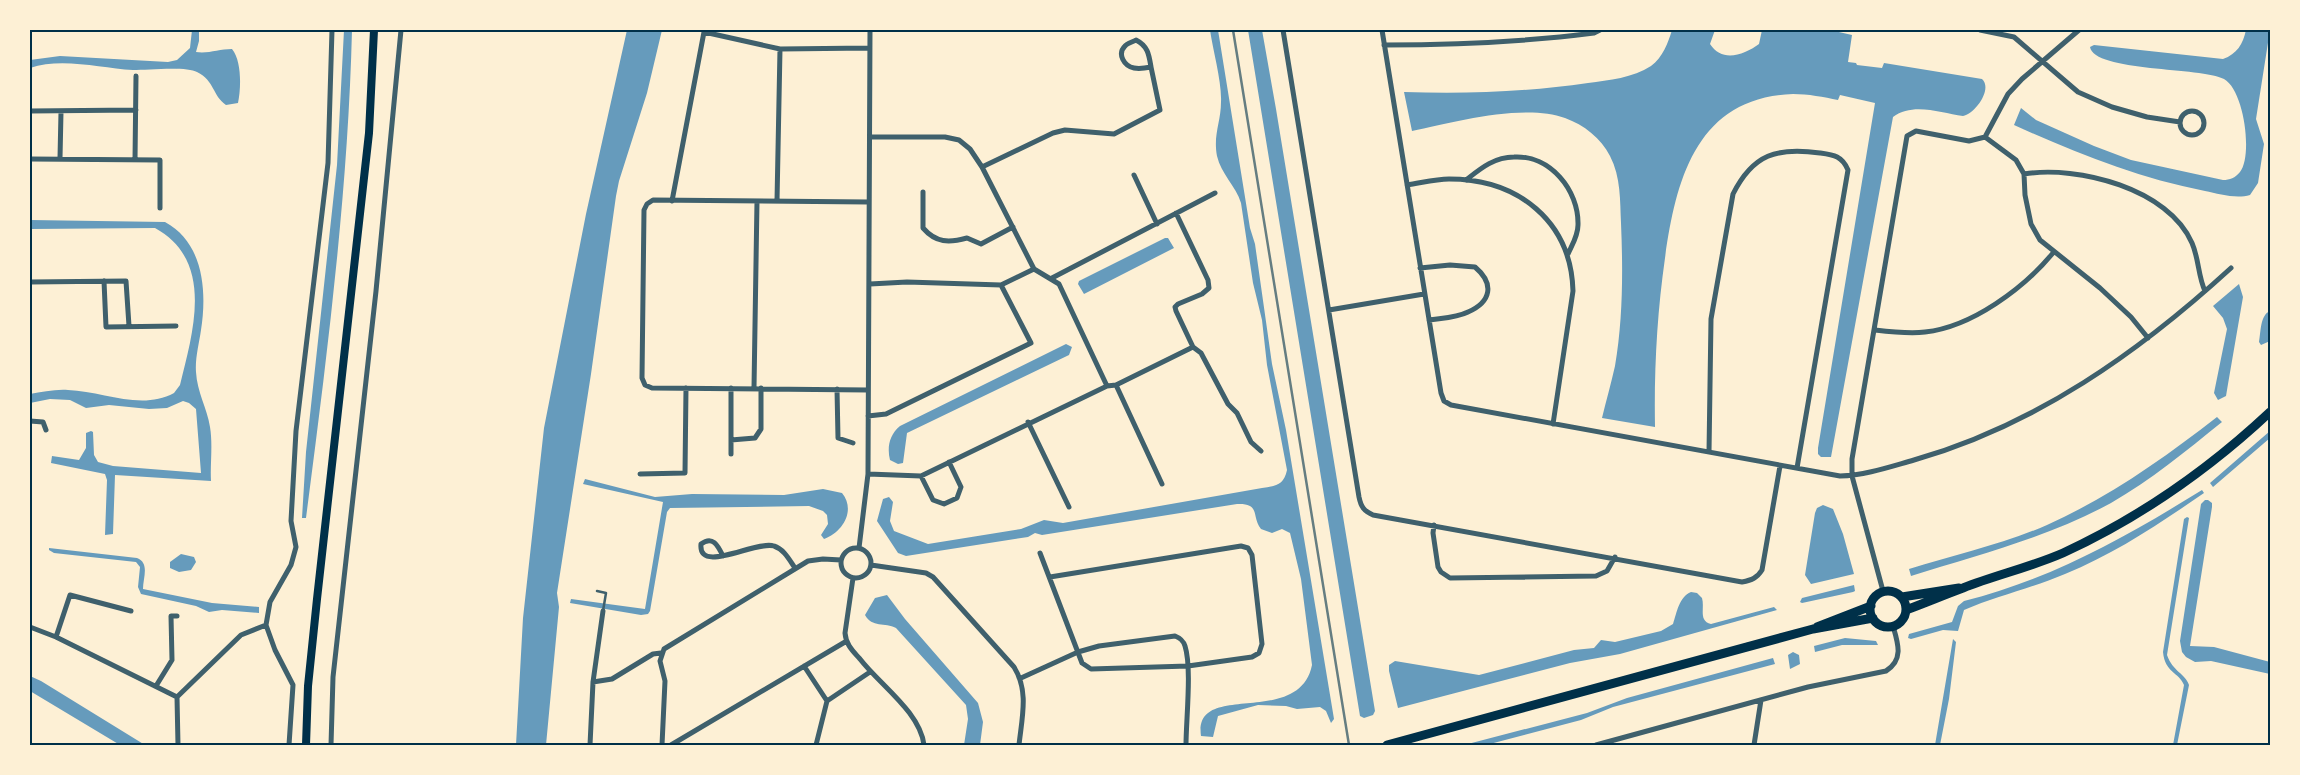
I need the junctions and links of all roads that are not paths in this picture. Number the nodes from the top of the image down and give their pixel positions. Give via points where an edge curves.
1 (332, 30) edge
2 (374, 30) edge
3 (401, 30) edge
4 (870, 30) edge
5 (1283, 30) edge
6 (1382, 30) edge
7 (1600, 30) edge
8 (1980, 30) edge
9 (2079, 30) edge
10 (1384, 45) junction
11 (869, 48) junction
12 (780, 49) junction
13 (2041, 62) junction
14 (1151, 67) junction
15 (136, 76) dead end
16 (136, 110) junction
17 (30, 111) edge
18 (61, 112) junction
19 (2180, 122) junction
20 (871, 136) junction
21 (1985, 137) junction
22 (60, 158) junction
23 (30, 159) edge
24 (135, 160) junction
25 (982, 167) junction
26 (2024, 174) junction
27 (1134, 175) dead end
28 (1466, 180) junction
29 (1408, 185) junction
30 (923, 192) dead end
31 (1215, 193) dead end
32 (672, 201) junction
33 (757, 201) junction
34 (778, 201) junction
35 (868, 202) junction
36 (160, 208) dead end
37 (1176, 213) junction
38 (1157, 224) junction
39 (1014, 227) junction
40 (2053, 252) junction
41 (1568, 254) junction
42 (1420, 268) junction
43 (2231, 268) dead end
44 (1034, 269) junction
45 (1052, 278) junction
46 (104, 281) junction
47 (30, 282) edge
48 (870, 284) junction
49 (1001, 285) junction
50 (2205, 291) junction
51 (1424, 294) junction
52 (1329, 310) junction
53 (1429, 320) junction
54 (129, 326) junction
55 (176, 326) dead end
56 (1876, 330) junction
57 (2148, 338) junction
58 (1192, 347) junction
59 (1116, 385) junction
60 (1107, 386) junction
61 (686, 388) junction
62 (731, 388) junction
63 (757, 388) junction
64 (837, 390) junction
65 (868, 390) junction
66 (2270, 412) edge
67 (868, 416) junction
68 (30, 421) edge
69 (1028, 422) junction
70 (1553, 424) junction
71 (46, 430) dead end
72 (731, 440) junction
73 (853, 443) dead end
74 (1262, 451) dead end
75 (1709, 452) junction
76 (731, 454) dead end
77 (949, 462) junction
78 (1780, 466) junction
79 (1797, 468) junction
80 (640, 474) dead end
81 (868, 474) junction
82 (921, 476) junction
83 (1852, 476) junction
84 (1162, 484) dead end
85 (1069, 507) dead end
86 (1434, 525) junction
87 (858, 548) junction
88 (1040, 553) dead end
89 (723, 556) junction
90 (1614, 557) junction
91 (841, 560) junction
92 (871, 565) junction
93 (795, 568) junction
94 (1050, 576) junction
95 (853, 578) junction
96 (1961, 588) junction
97 (597, 591) dead end
98 (1883, 592) junction
99 (1902, 598) junction
100 (1871, 606) junction
101 (1906, 610) junction
102 (131, 611) dead end
103 (604, 611) joint
104 (177, 616) dead end
105 (1873, 618) junction
106 (266, 625) junction
107 (1893, 626) junction
108 (30, 627) edge
109 (1813, 629) junction
110 (56, 637) junction
111 (845, 642) junction
112 (1078, 652) junction
113 (661, 653) junction
114 (804, 666) junction
115 (1188, 666) junction
116 (870, 672) junction
117 (1021, 678) junction
118 (593, 682) junction
119 (156, 686) junction
120 (177, 697) junction
121 (1761, 700) junction
122 (827, 701) junction
123 (178, 745) edge
124 (289, 745) edge
125 (306, 745) edge
126 (331, 745) edge
127 (590, 745) edge
128 (662, 745) edge
129 (672, 745) edge
130 (816, 745) edge
131 (924, 745) edge
132 (1018, 745) edge
133 (1186, 745) edge
134 (1387, 745) edge
135 (1596, 745) edge
136 (1754, 745) edge

1 - 106 street via 328,163 296,431 291,521 296,547 291,565 270,602
2 - 125 main road via 369,133 315,618
3 - 126 street via 333,677
4 - 11 street
5 - 52 street
6 - 10 street
7 - 10 street via 1546,39 1467,45
8 - 13 street via 2014,37
9 - 13 street
10 - 29 street
11 - 12 street
11 - 20 street
12 - 32 street via 704,32
12 - 34 street
13 - 19 street via 2078,92 2138,114
13 - 21 street via 2008,94
14 - 14 street via 1144,44 1136,40 1125,45 1122,58 1126,65
14 - 25 street via 1160,110 1114,134 1065,130 1052,133
15 - 16 street
16 - 18 street
16 - 24 street
17 - 18 street
18 - 22 street
19 - 19 street via 2185,133 2193,135 2200,132 2204,124 2202,116 2195,111 2183,114
20 - 25 street via 945,136 959,140 970,149
20 - 35 street
21 - 26 street via 2016,160
21 - 56 street via 1969,141 1916,131 1907,136
22 - 23 street
22 - 24 street
24 - 36 street via 160,160
25 - 39 street
26 - 40 street via 2031,224 2040,240
26 - 50 street via 2069,172 2097,178 2125,188 2166,210 2192,242
27 - 38 street
28 - 29 street via 1448,179
28 - 41 street via 1507,191 1537,208 1557,233
28 - 41 street via 1483,166 1513,157 1530,159 1554,171 1573,195 1577,212 1576,239
29 - 42 street
30 - 39 street via 923,228 938,240 967,238 981,244
31 - 37 street
32 - 33 street
32 - 61 street via 653,200 644,210 642,378 652,388
33 - 34 street
33 - 63 street
34 - 35 street
35 - 48 street
37 - 38 street
37 - 58 street via 1208,280 1208,288 1202,294 1175,307
38 - 45 street
39 - 44 street
40 - 56 street via 2013,291 1953,326 1926,332
40 - 57 street via 2100,288
41 - 70 street via 1573,291
42 - 51 street
42 - 53 street via 1450,264 1475,267 1482,273 1489,290 1478,307
43 - 50 street
44 - 45 street
44 - 49 street
45 - 60 street via 1059,284
46 - 47 street
46 - 54 street via 126,281
46 - 54 street via 106,327
48 - 49 street
48 - 65 street
49 - 67 street via 1031,343 886,414
50 - 57 street
51 - 52 street
51 - 53 street
52 - 86 street via 1361,506 1373,515
53 - 70 street via 1444,401 1450,406
54 - 55 street
56 - 83 street via 1852,459
57 - 83 street via 2099,374 2016,422 1938,453
58 - 59 street
58 - 74 street via 1201,353 1228,404 1238,413 1251,442
59 - 60 street
59 - 84 street
60 - 69 street
61 - 62 street
61 - 80 street via 686,473
62 - 63 street
62 - 72 street
63 - 64 street
63 - 72 street via 761,429 755,438
64 - 65 street
64 - 73 street via 838,438
65 - 67 street
66 - 96 main road via 2202,471 2137,515 2063,553
67 - 81 street
68 - 71 street via 42,422
69 - 77 street
69 - 85 street
70 - 75 street
72 - 76 street
75 - 78 street
75 - 79 street via 1711,319 1733,194 1751,168 1781,151 1837,156 1848,170
77 - 82 street
77 - 82 street via 961,487 957,498 944,504 933,500
78 - 79 street
78 - 90 street via 1762,570 1751,580 1742,582
79 - 83 street
81 - 82 street
81 - 87 street
83 - 98 street
86 - 90 street
86 - 90 street via 1438,567 1450,578 1596,576 1608,571
87 - 91 street via 847,550
87 - 92 street via 868,554
88 - 94 street
89 - 89 street via 712,540 701,544 700,551 704,556
89 - 93 street via 759,546 776,546
91 - 93 street via 816,560
91 - 95 street via 843,572
92 - 95 street via 865,575
92 - 117 street via 926,573 933,577
93 - 113 street via 670,644
94 - 112 street
94 - 115 street via 1241,546 1248,548 1252,555 1262,644 1258,653 1252,658
95 - 111 street
96 - 99 main road
96 - 101 main road
97 - 103 lane via 606,593
98 - 99 main road via 1890,591
98 - 100 main road via 1877,595
99 - 101 main road
100 - 105 main road
100 - 109 main road
101 - 107 main road via 1904,617
102 - 110 street via 70,596
103 - 118 street
104 - 119 street via 171,616 172,660
105 - 107 main road via 1885,626
105 - 109 main road
106 - 120 street via 241,635
106 - 124 street via 293,685
107 - 121 street via 1899,652 1895,664 1886,672
108 - 110 street
109 - 134 main road
110 - 119 street
111 - 114 street
111 - 116 street
112 - 115 street via 1082,663 1091,669
112 - 115 street via 1099,646 1175,636 1181,638 1185,646
112 - 117 street
113 - 118 street via 653,654 612,679
113 - 128 street via 665,681
114 - 122 street
114 - 129 street
115 - 133 street
116 - 122 street
116 - 131 street via 916,720
117 - 132 street via 1024,694
118 - 127 street
119 - 120 street
120 - 123 street
121 - 135 street
121 - 136 street
122 - 130 street

